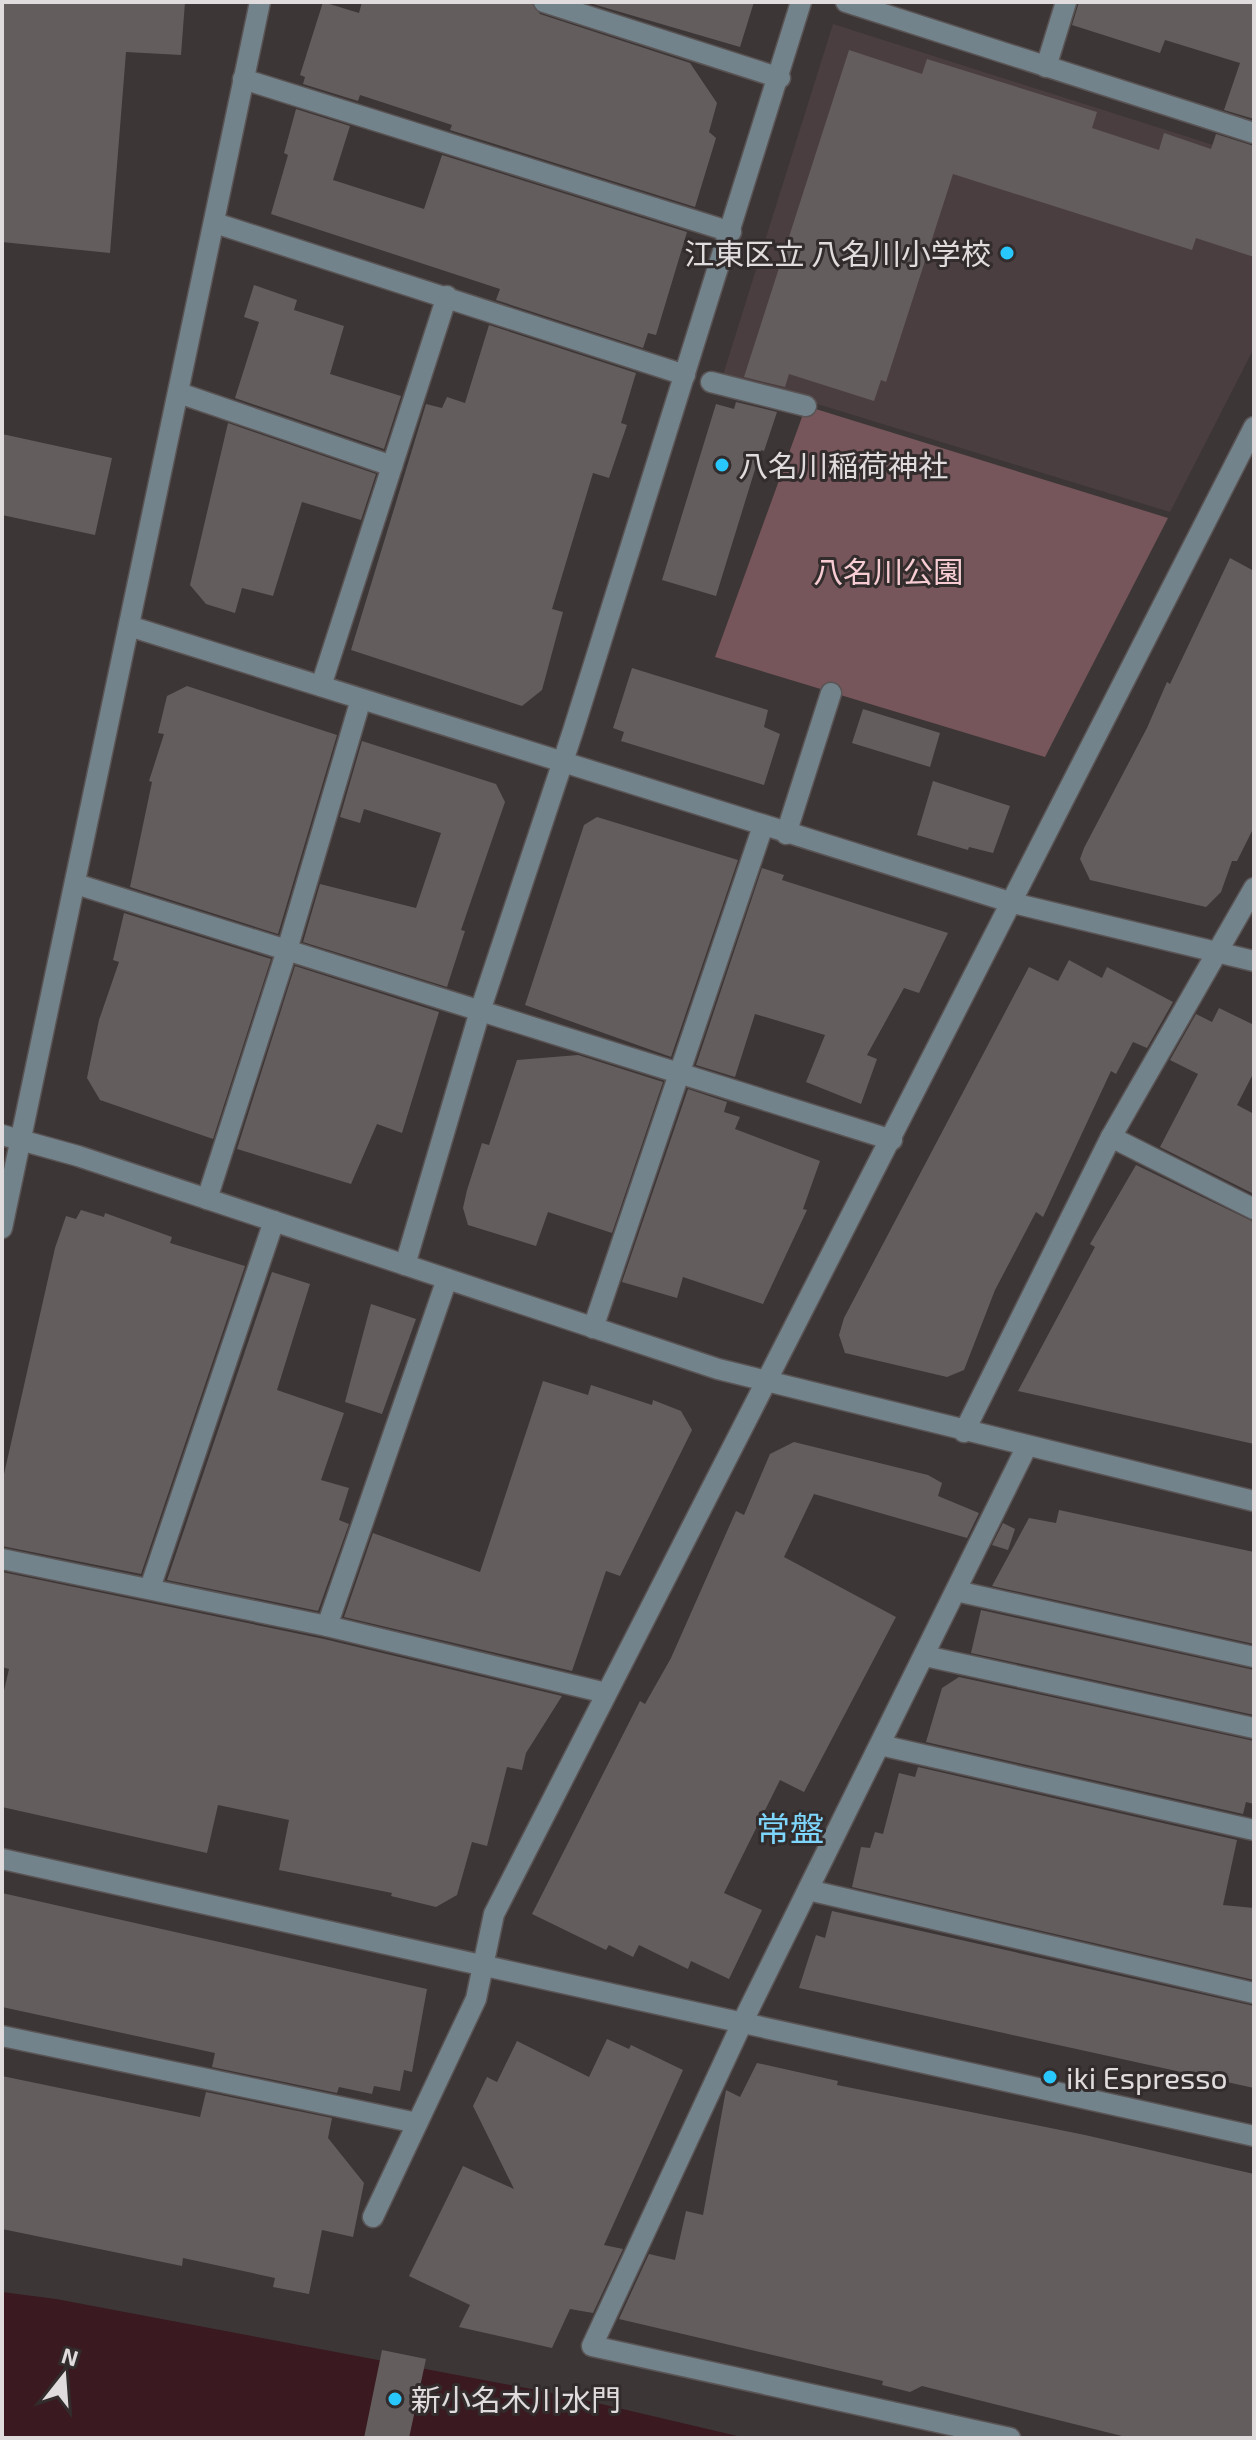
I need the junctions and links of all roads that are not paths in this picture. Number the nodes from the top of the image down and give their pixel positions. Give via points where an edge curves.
1 (260, 2) edge
2 (544, 2) edge
3 (801, 2) edge
4 (846, 2) edge
5 (1066, 2) edge
6 (1046, 67) junction
7 (780, 78) junction
8 (243, 79) junction
9 (1254, 133) edge
10 (215, 223) junction
11 (731, 232) junction
12 (447, 296) junction
13 (685, 375) junction
14 (711, 382) dead end
15 (179, 393) junction
16 (806, 406) dead end
17 (1254, 427) edge
18 (392, 466) junction
19 (129, 626) junction
20 (321, 686) junction
21 (831, 693) dead end
22 (361, 699) junction
23 (563, 762) junction
24 (763, 826) junction
25 (786, 834) junction
26 (76, 884) junction
27 (1254, 888) edge
28 (1013, 903) junction
29 (287, 950) junction
30 (1220, 953) junction
31 (1254, 961) edge
32 (480, 1011) junction
33 (679, 1073) junction
34 (1111, 1137) junction
35 (11, 1138) edge
36 (892, 1140) junction
37 (207, 1199) junction
38 (1254, 1209) edge
39 (274, 1221) junction
40 (2, 1228) edge
41 (405, 1265) junction
42 (447, 1279) junction
43 (593, 1328) junction
44 (766, 1382) junction
45 (964, 1432) junction
46 (1027, 1446) junction
47 (1254, 1501) edge
48 (2, 1559) edge
49 (150, 1588) junction
50 (956, 1591) junction
51 (327, 1626) junction
52 (925, 1656) junction
53 (1254, 1657) edge
54 (606, 1693) junction
55 (1254, 1728) edge
56 (880, 1745) junction
57 (1254, 1830) edge
58 (2, 1859) edge
59 (808, 1890) junction
60 (483, 1965) junction
61 (1254, 1993) edge
62 (743, 2021) junction
63 (2, 2036) edge
64 (417, 2123) junction
65 (1254, 2136) edge
66 (373, 2217) dead end
67 (1010, 2438) edge

1 - 8 street
2 - 7 street
3 - 7 street
4 - 6 street
5 - 6 street
6 - 9 street
7 - 11 street
8 - 10 street
8 - 11 street
10 - 12 street
10 - 15 street
11 - 13 street
12 - 13 street
12 - 18 street
13 - 23 street
14 - 16 street
15 - 18 street
15 - 19 street
17 - 28 street
18 - 20 street
19 - 20 street
19 - 26 street
20 - 22 street
21 - 25 street
22 - 23 street
22 - 29 street
23 - 24 street
23 - 32 street
24 - 25 street
24 - 33 street
25 - 28 street
26 - 29 street
26 - 35 street
27 - 30 street
28 - 30 street
28 - 36 street
29 - 32 street
29 - 37 street
30 - 31 street
30 - 34 street
32 - 33 street
32 - 41 street
33 - 36 street
33 - 43 street
34 - 38 street
34 - 45 street
35 - 37 street
35 - 40 street
36 - 44 street
37 - 39 street
39 - 41 street
39 - 49 street
41 - 42 street
42 - 43 street
42 - 51 street
43 - 44 street
44 - 45 street
44 - 54 street
45 - 46 street
46 - 47 street
46 - 50 street
48 - 49 street
49 - 51 street
50 - 52 street
50 - 53 street
51 - 54 street
52 - 55 street
52 - 56 street
54 - 60 street via 494,1914
56 - 57 street
56 - 59 street
58 - 60 street
59 - 61 street
59 - 62 street
60 - 62 street
60 - 64 street via 476,1999
62 - 65 street
62 - 67 street via 592,2346
63 - 64 street
64 - 66 street

